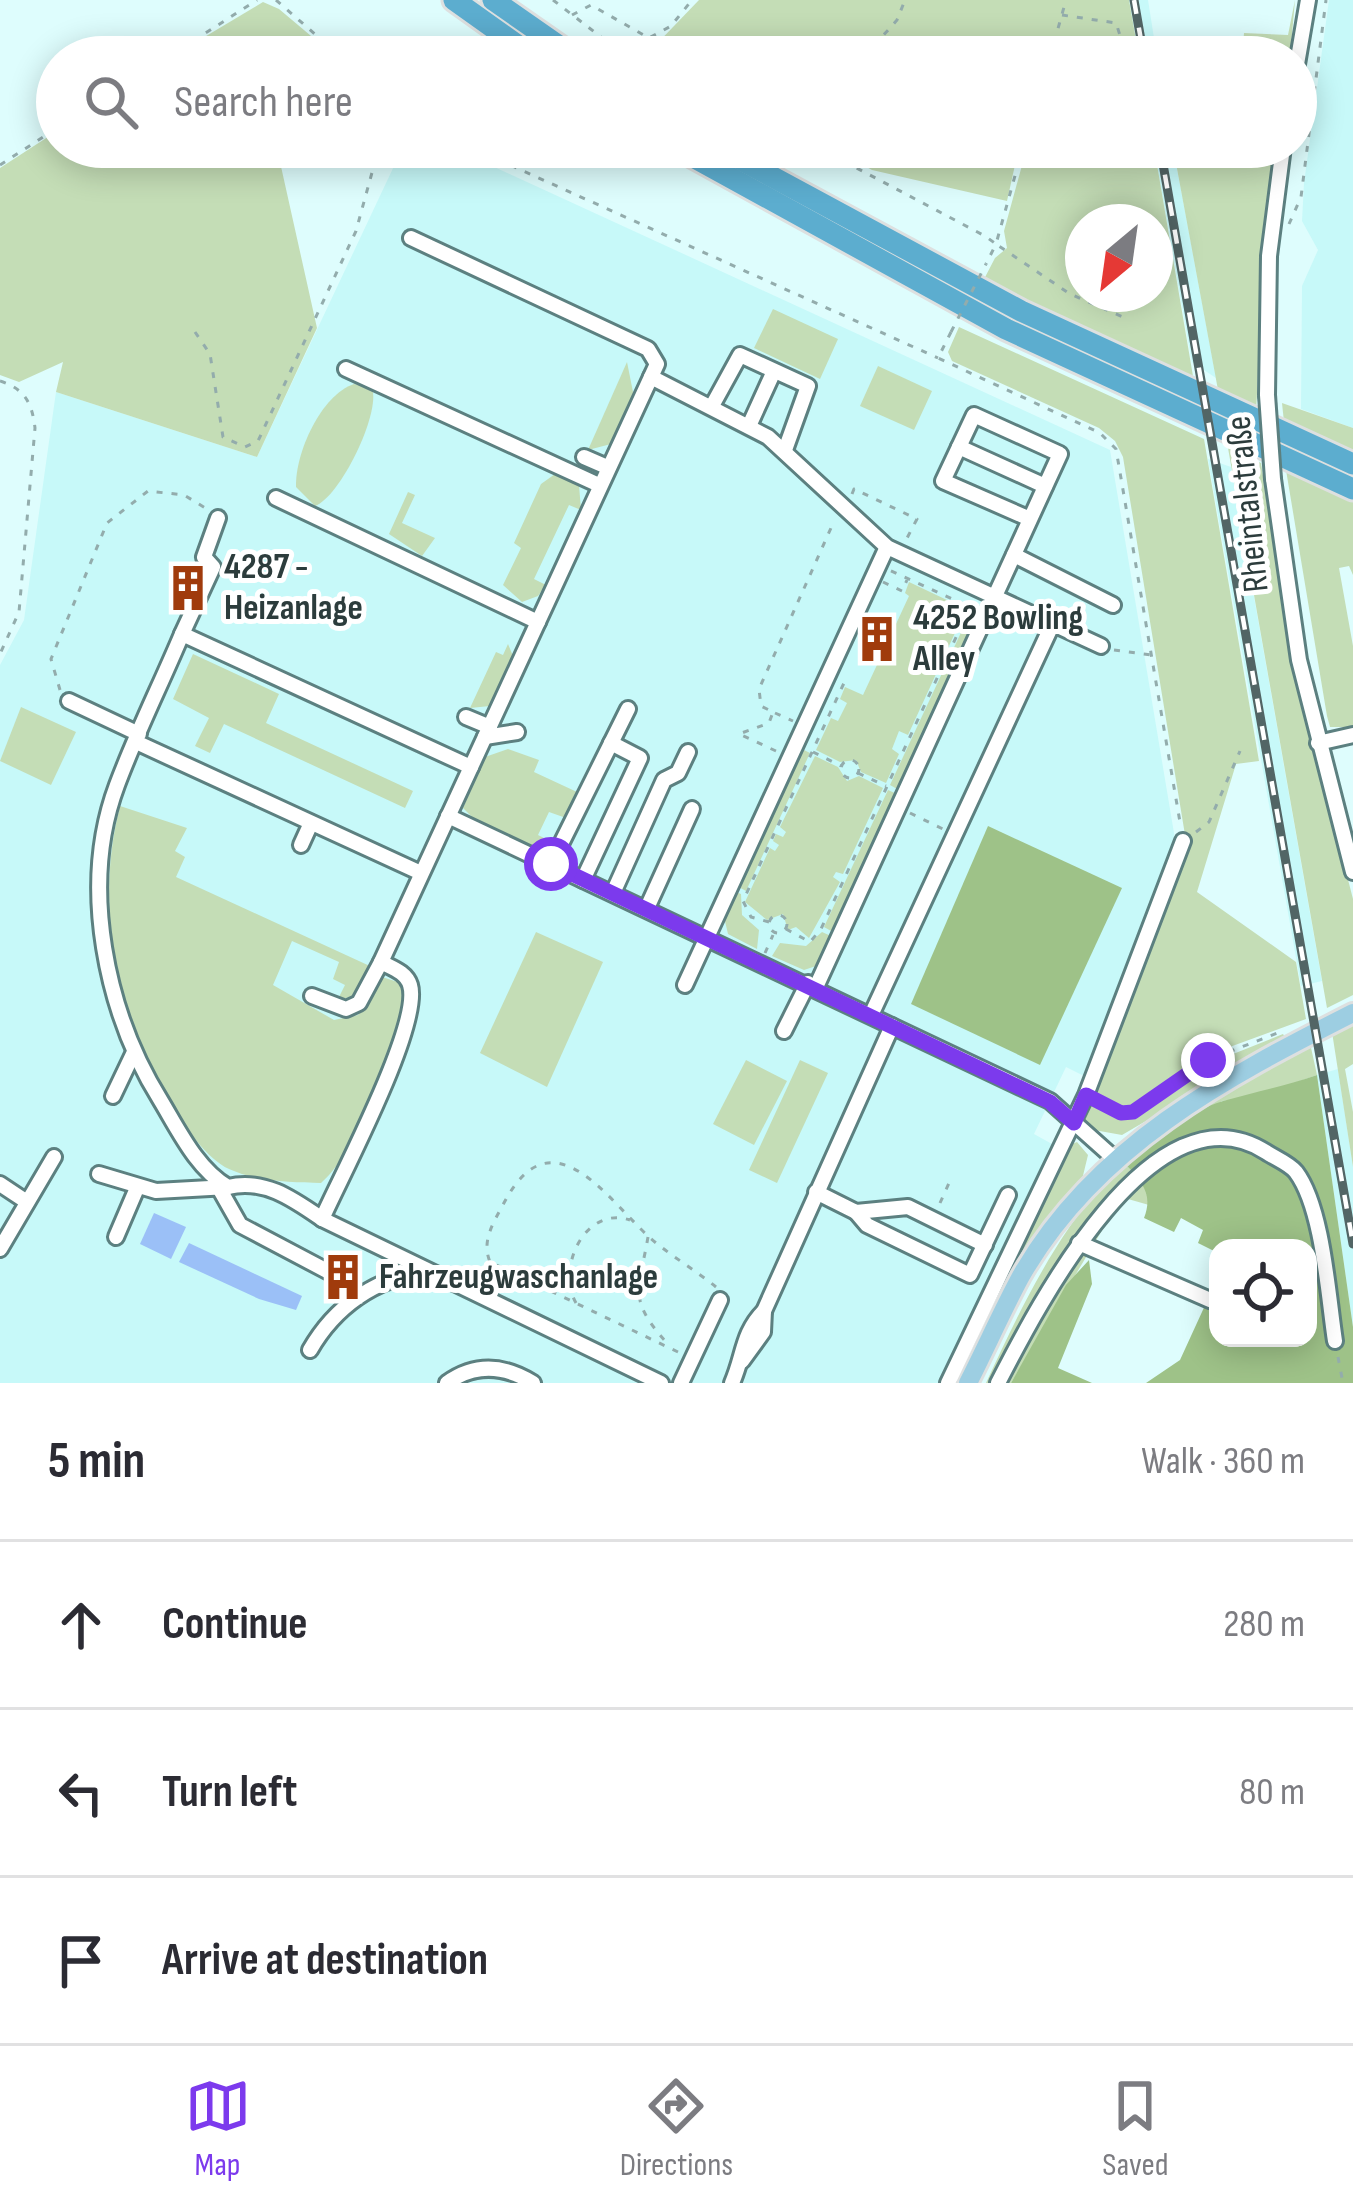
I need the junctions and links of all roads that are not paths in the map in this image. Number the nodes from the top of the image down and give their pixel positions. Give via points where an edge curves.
1 (454, 0) edge
2 (493, 0) edge
3 (1309, 0) edge
4 (505, 36) edge
5 (545, 36) edge
6 (1302, 36) edge
7 (713, 168) edge
8 (755, 168) edge
9 (1280, 168) edge
10 (411, 238) dead end
11 (346, 369) dead end
12 (774, 370) junction
13 (651, 376) junction
14 (712, 406) junction
15 (748, 425) junction
16 (959, 447) junction
17 (785, 450) junction
18 (584, 457) dead end
19 (1353, 464) edge
20 (607, 476) junction
21 (1046, 486) junction
22 (1353, 489) edge
23 (276, 497) dead end
24 (218, 518) road end
25 (1030, 519) junction
26 (893, 550) junction
27 (1014, 555) junction
28 (994, 596) junction
29 (1113, 605) dead end
30 (538, 622) junction
31 (1053, 623) junction
32 (182, 634) junction
33 (1101, 646) road end
34 (69, 701) road end
35 (628, 709) dead end
36 (466, 717) dead end
37 (487, 732) junction
38 (517, 732) dead end
39 (1353, 735) edge
40 (138, 738) junction
41 (1318, 742) junction
42 (611, 743) junction
43 (688, 752) dead end
44 (471, 767) junction
45 (692, 809) dead end
46 (448, 816) junction
47 (311, 823) junction
48 (1183, 842) dead end
49 (301, 845) dead end
50 (551, 864) junction
51 (1353, 872) edge
52 (421, 873) junction
53 (583, 880) junction
54 (613, 893) junction
55 (646, 908) junction
56 (707, 936) junction
57 (381, 962) junction
58 (812, 985) junction
59 (685, 986) dead end
60 (312, 996) dead end
61 (1353, 1012) edge
62 (872, 1013) junction
63 (892, 1026) junction
64 (784, 1031) dead end
65 (134, 1052) junction
66 (113, 1096) dead end
67 (1074, 1123) junction
68 (54, 1157) dead end
69 (1116, 1160) junction
70 (99, 1174) dead end
71 (0, 1184) edge
72 (224, 1187) junction
73 (137, 1189) junction
74 (816, 1192) junction
75 (1008, 1196) dead end
76 (26, 1202) junction
77 (856, 1212) junction
78 (322, 1220) junction
79 (116, 1237) dead end
80 (1079, 1243) junction
81 (985, 1246) junction
82 (0, 1249) edge
83 (329, 1272) tunnel mouth
84 (430, 1272) junction
85 (720, 1300) road end
86 (1209, 1300) edge
87 (1335, 1341) road end
88 (310, 1350) dead end
89 (447, 1383) edge
90 (533, 1383) edge
91 (661, 1383) edge
92 (681, 1383) edge
93 (732, 1383) edge
94 (948, 1383) edge
95 (968, 1383) edge
96 (998, 1383) edge

1 - 4 highway
2 - 5 highway
3 - 6 street
7 - 22 highway via 1006,329
8 - 19 highway via 1021,311
9 - 41 street, Rheintalstraße, bridge via 1267,395 1286,586
10 - 13 street via 648,349 657,364
11 - 20 street via 520,451
12 - 14 street via 735,357
12 - 15 street
12 - 17 street via 809,392
13 - 14 street
13 - 20 street
14 - 15 street
15 - 17 street
16 - 21 street
16 - 21 street via 974,416 1018,435 1060,454
16 - 25 street via 943,481
17 - 26 street
18 - 20 street
20 - 30 street
21 - 25 street
23 - 30 street
24 - 32 street via 204,557 213,567
25 - 27 street
26 - 28 street
26 - 56 street via 875,571
27 - 28 street
27 - 29 street
28 - 31 street
28 - 58 street
30 - 37 street
31 - 33 street
31 - 62 street
32 - 40 street
32 - 44 street
34 - 40 street
35 - 42 street
36 - 37 street
37 - 38 street
37 - 44 street
39 - 41 street
40 - 47 street
40 - 65 street via 115,789 98,938
41 - 51 street, Rheintalstraße
42 - 50 street
42 - 53 street via 640,758
43 - 54 street via 678,773 664,780
44 - 46 street
45 - 55 street
46 - 50 street
46 - 52 street
47 - 49 street
47 - 52 street
48 - 67 street
50 - 53 street
52 - 57 street
53 - 54 street
54 - 55 street
55 - 56 street
56 - 58 street
56 - 59 street
57 - 60 street via 359,1003 335,1008
57 - 78 street via 406,976 412,991 404,1036
58 - 62 street
58 - 64 street
61 - 69 main road via 1189,1101
62 - 63 street
63 - 67 street via 1050,1102
63 - 74 street
65 - 66 street
65 - 72 street
67 - 69 street
67 - 94 street
68 - 76 street
69 - 95 main road via 1023,1274
70 - 73 street
71 - 76 street
72 - 73 street
72 - 78 street via 260,1185
72 - 83 street via 240,1226
73 - 79 street
74 - 77 street
74 - 93 street via 742,1344
75 - 81 street
76 - 82 street
77 - 81 street via 908,1208
77 - 81 street via 867,1225 970,1275
78 - 84 street
80 - 86 street
80 - 87 street via 1167,1156 1223,1136 1249,1141 1296,1170
80 - 96 street
84 - 88 street via 362,1288
84 - 91 street
85 - 92 street
89 - 90 street via 478,1368 502,1368

